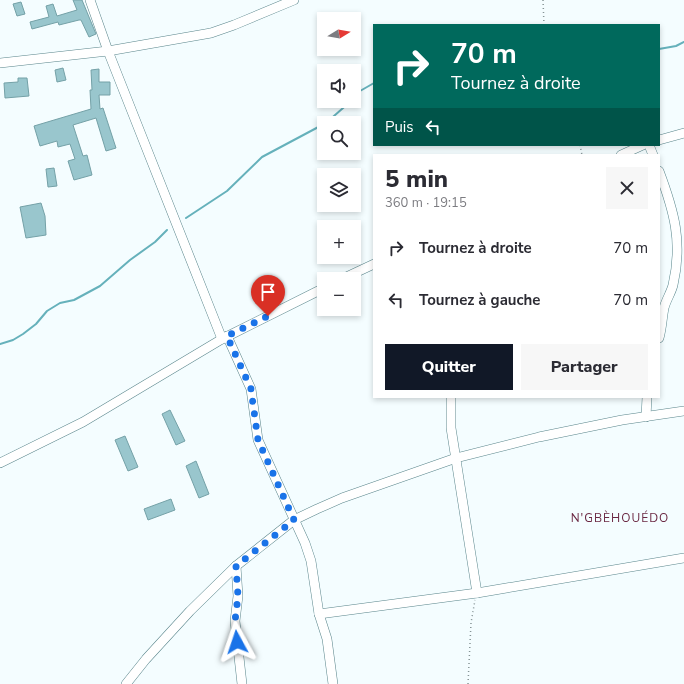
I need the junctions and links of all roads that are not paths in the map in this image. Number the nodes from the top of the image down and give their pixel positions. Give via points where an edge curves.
1 (90, 0) edge
2 (294, 0) edge
3 (108, 51) junction
4 (0, 63) edge
5 (684, 133) edge
6 (660, 140) edge
7 (641, 146) edge
8 (623, 154) edge
9 (660, 174) edge
10 (373, 264) edge
11 (357, 272) edge
12 (317, 291) edge
13 (660, 335) edge
14 (224, 337) junction
15 (451, 398) edge
16 (647, 398) edge
17 (684, 411) edge
18 (646, 416) junction
19 (456, 458) junction
20 (0, 463) edge
21 (294, 520) junction
22 (684, 558) edge
23 (236, 566) junction
24 (477, 593) junction
25 (319, 614) junction
26 (126, 684) edge
27 (242, 684) edge
28 (333, 684) edge

1 - 3 street
2 - 3 street via 211,33
3 - 4 street
3 - 14 street
5 - 6 street
7 - 8 street
9 - 13 street via 677,228 678,240 674,283 664,309
10 - 11 street
12 - 14 street
14 - 20 street via 83,422
14 - 21 street via 251,389 258,440
15 - 19 street via 450,412
16 - 18 street
17 - 18 street
18 - 19 street via 539,437
19 - 21 street via 342,498
19 - 24 street
21 - 23 street
21 - 25 street via 311,562
22 - 24 street
23 - 26 street via 185,616
23 - 27 street via 238,596 235,621
24 - 25 street
25 - 28 street via 327,639

